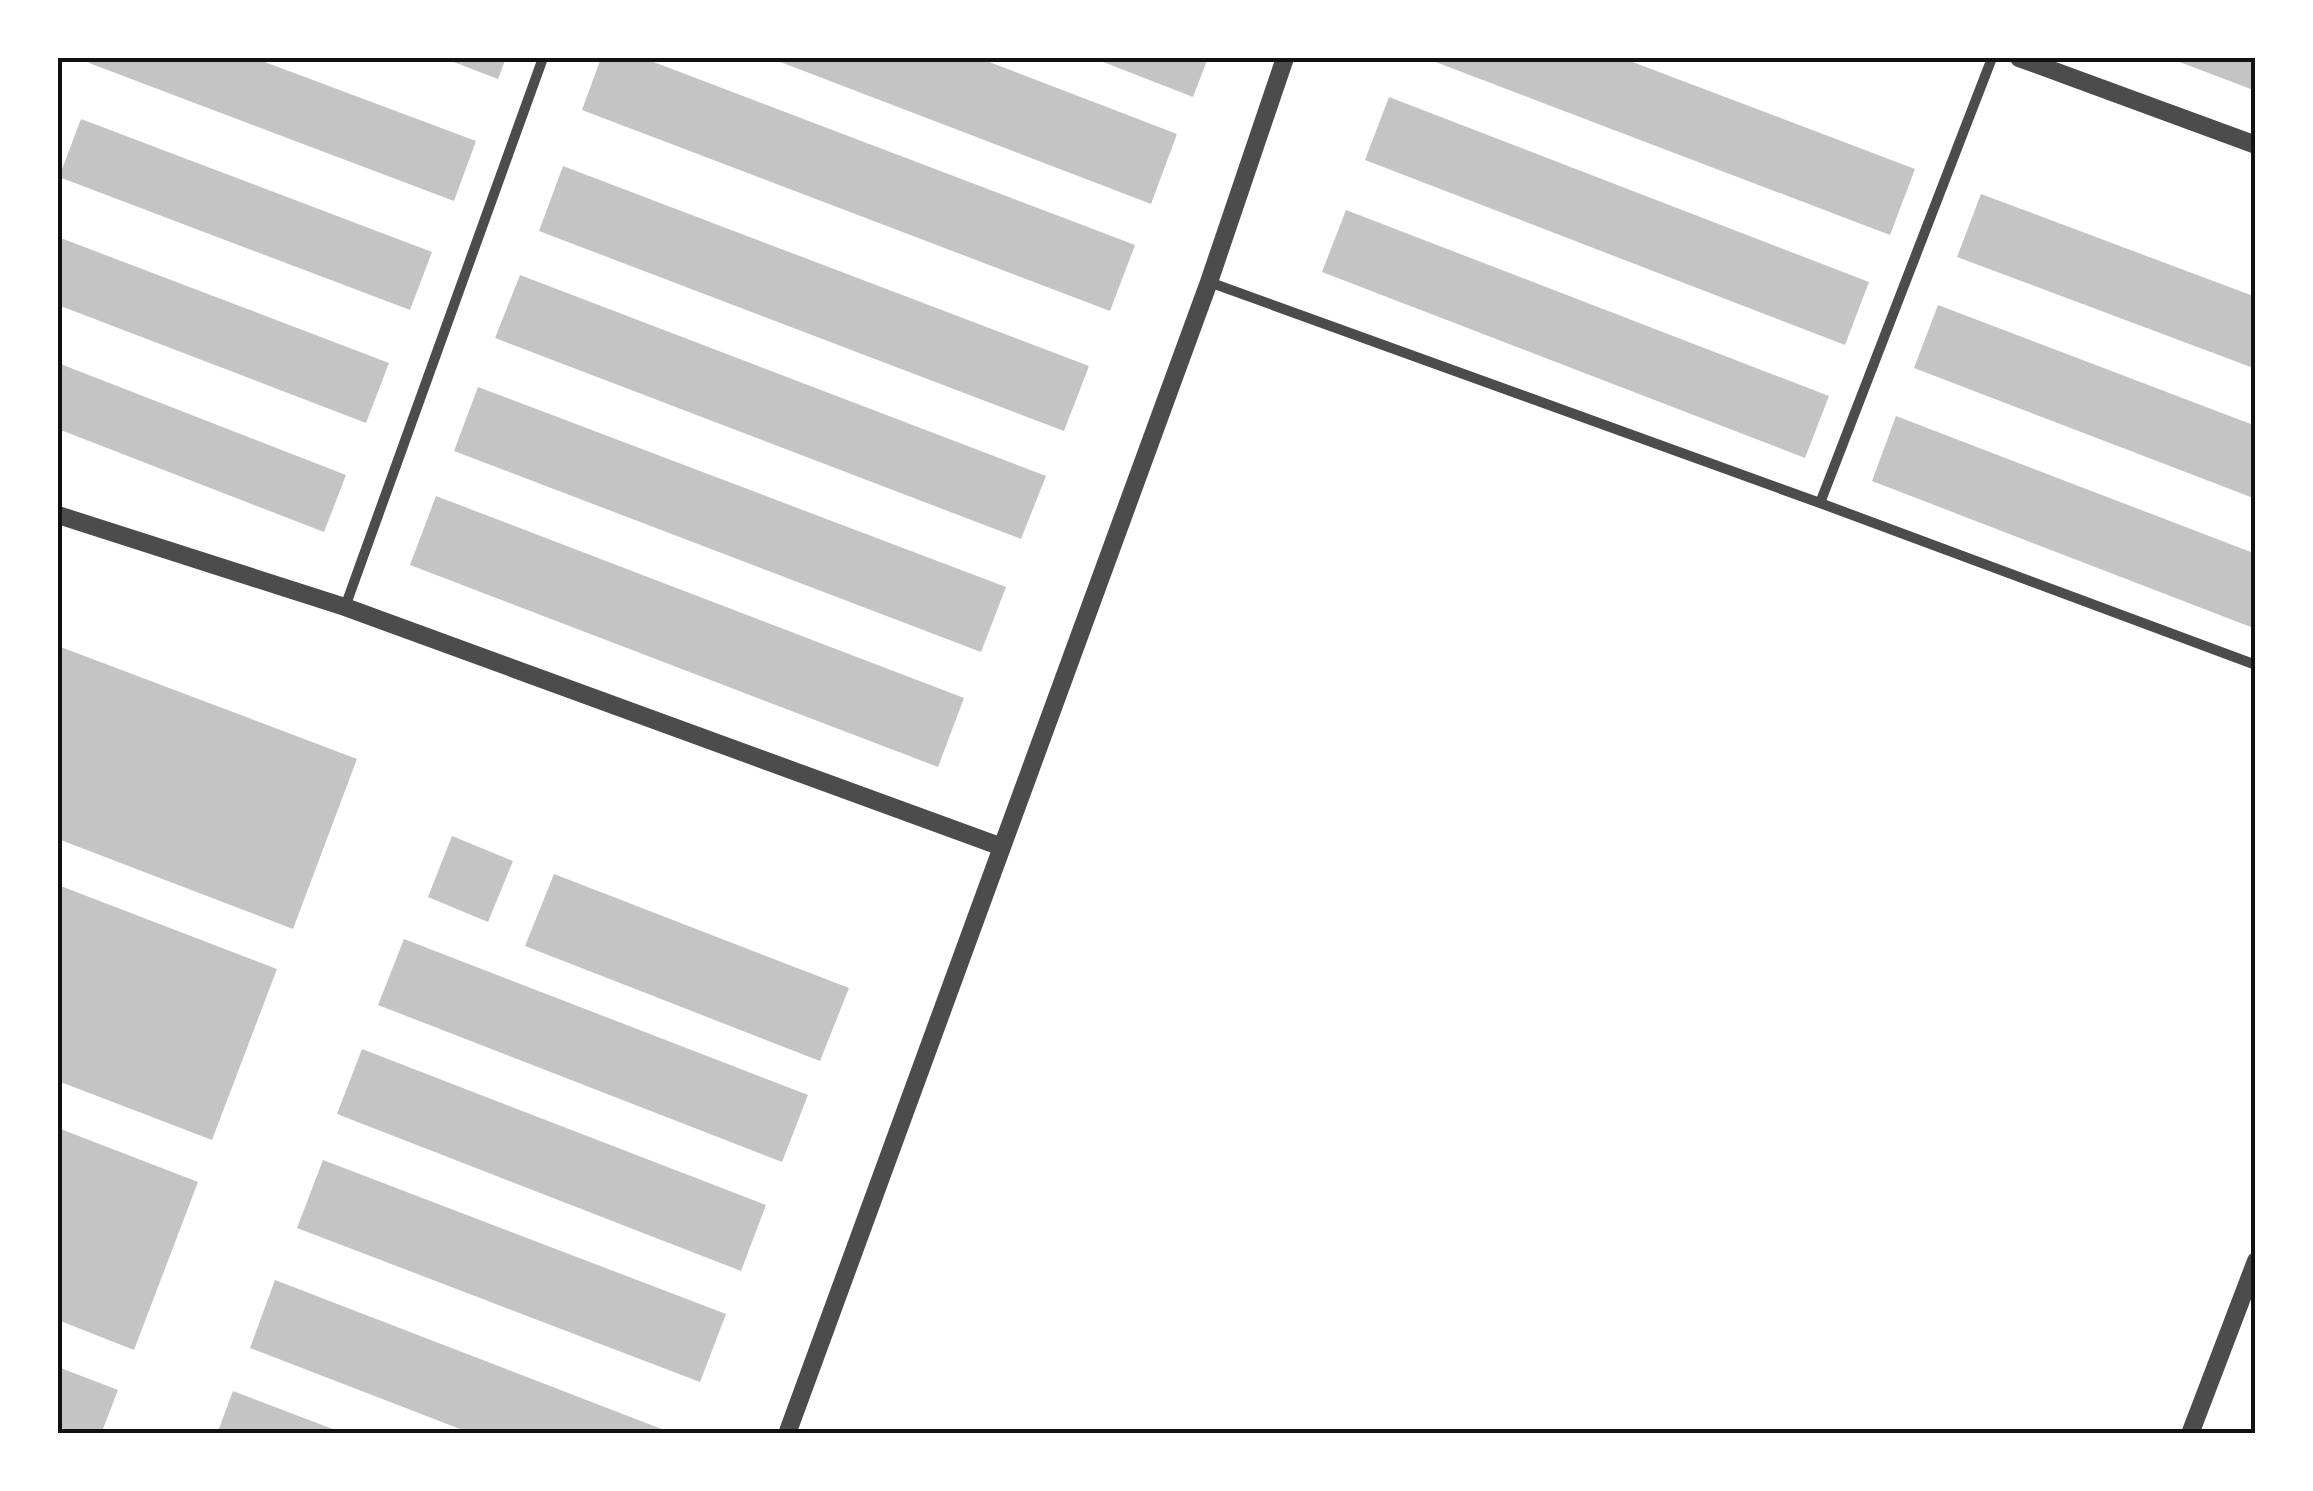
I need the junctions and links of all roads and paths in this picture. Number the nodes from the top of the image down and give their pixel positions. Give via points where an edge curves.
1 (543, 58) edge
2 (1286, 58) edge
3 (1992, 58) edge
4 (2018, 58) edge
5 (2256, 145) edge
6 (1209, 282) junction
7 (1820, 503) junction
8 (58, 515) edge
9 (346, 606) junction
10 (2256, 664) edge
11 (1002, 848) junction
12 (2256, 1260) edge
13 (787, 1434) edge
14 (2190, 1434) edge

1 - 9 street
2 - 6 street
3 - 7 street
4 - 5 street
6 - 7 street
6 - 11 street
7 - 10 street
8 - 9 street
9 - 11 street
11 - 13 street
12 - 14 street

